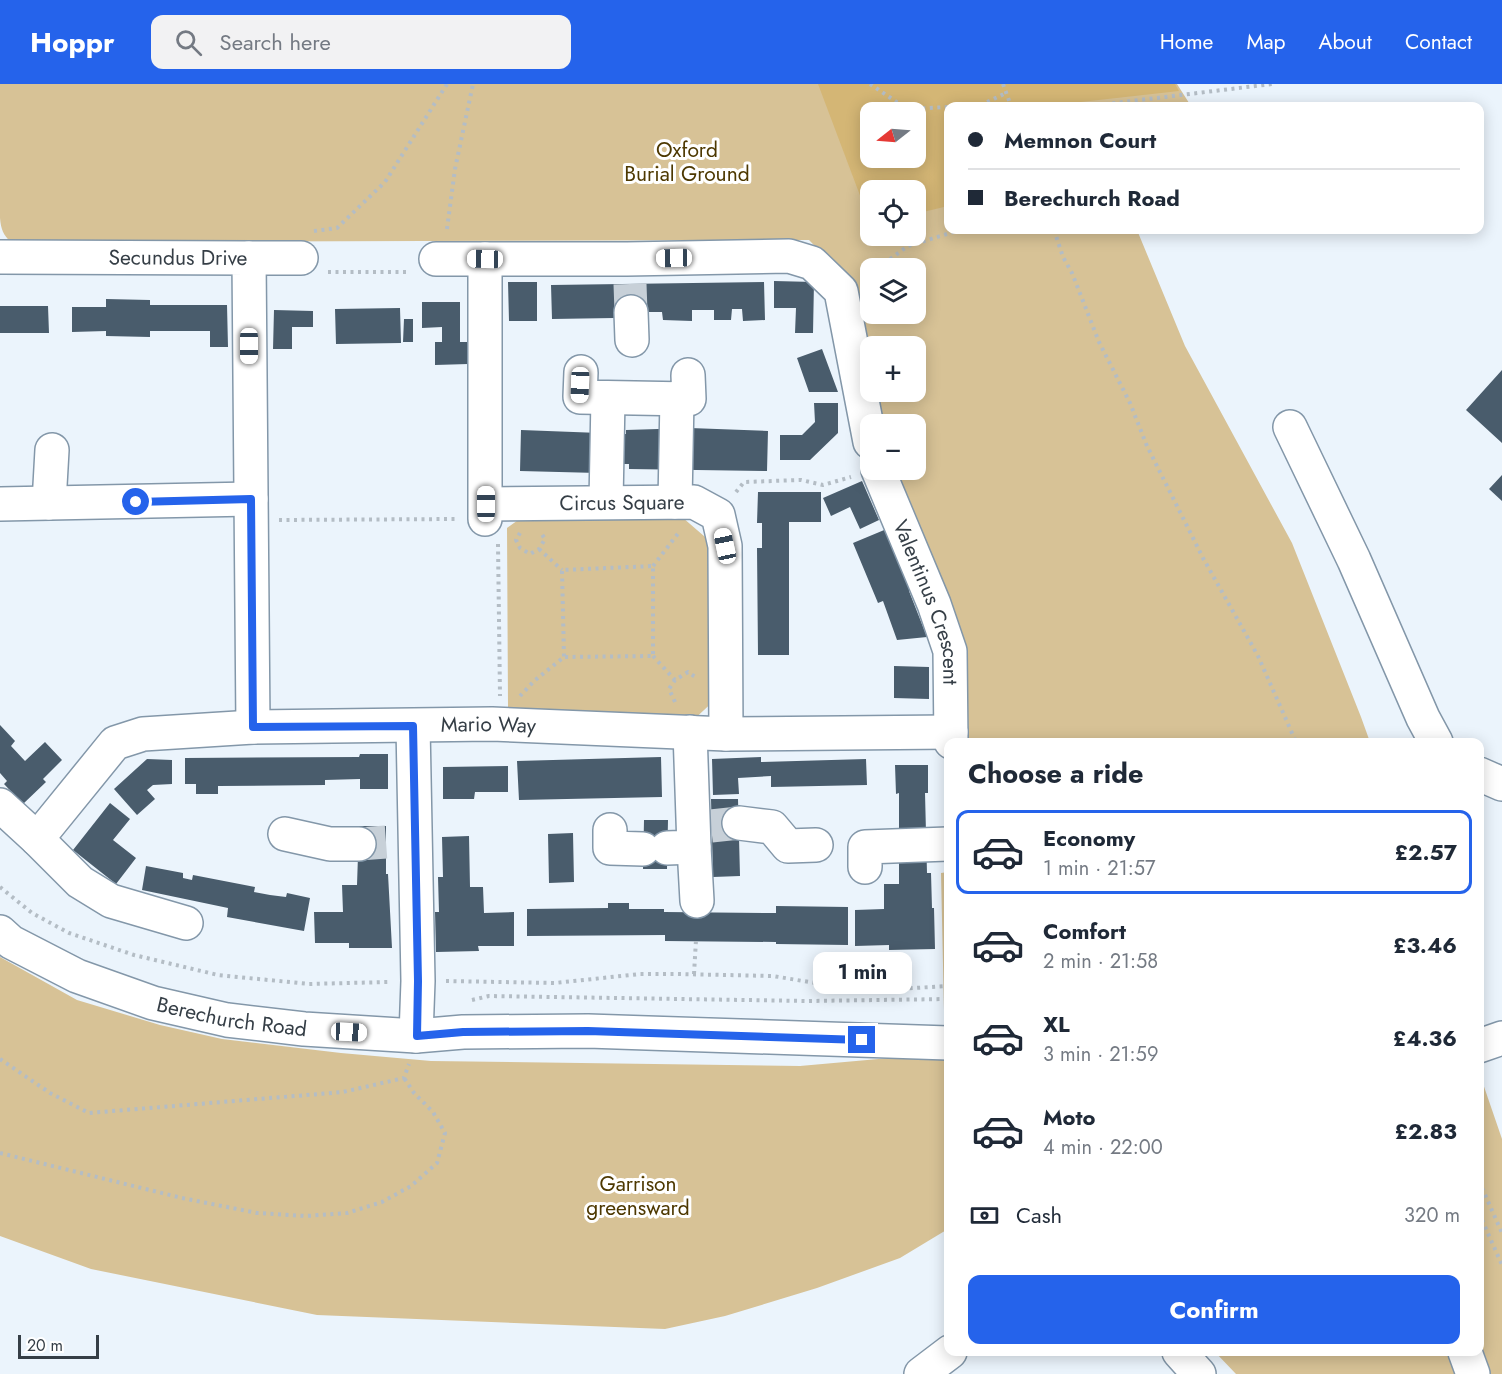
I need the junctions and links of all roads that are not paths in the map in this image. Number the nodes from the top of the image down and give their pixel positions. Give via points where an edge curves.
1 (0, 257) edge
2 (249, 258) junction
3 (301, 263) road end
4 (581, 372) dead end
5 (608, 398) junction
6 (865, 414) edge
7 (1290, 427) dead end
8 (52, 450) dead end
9 (870, 480) edge
10 (606, 502) junction
11 (49, 503) junction
12 (0, 504) edge
13 (699, 508) junction
14 (251, 509) junction
15 (686, 720) junction
16 (413, 726) junction
17 (253, 727) junction
18 (726, 734) junction
19 (951, 737) edge
20 (1434, 738) edge
21 (1484, 776) edge
22 (1502, 784) edge
23 (0, 805) edge
24 (610, 830) dead end
25 (285, 834) dead end
26 (691, 837) junction
27 (37, 839) junction
28 (944, 844) edge
29 (386, 845) junction
30 (816, 845) dead end
31 (865, 867) dead end
32 (697, 901) dead end
33 (186, 923) dead end
34 (0, 932) edge
35 (417, 1036) junction
36 (1502, 1038) edge
37 (944, 1043) edge
38 (1484, 1044) edge
39 (945, 1356) edge
40 (1183, 1356) edge
41 (1466, 1356) edge
42 (921, 1374) edge
43 (1199, 1374) edge
44 (1473, 1374) edge

1 - 2 street, Secundus Drive
2 - 3 street
2 - 14 street, Secundus Drive
4 - 5 street via 580,398
5 - 10 street
5 - 13 street via 683,386
6 - 10 street, Circus Square via 841,291 812,263 789,256 630,299 459,259 485,511
7 - 20 street
8 - 11 street
9 - 19 street, Valentinus Crescent via 934,604 950,651
10 - 13 street, Circus Square
11 - 12 street
11 - 14 street
13 - 18 street via 725,546
14 - 17 street, Secundus Drive
15 - 16 street, Mario Way via 501,719
15 - 18 street, Mario Way
15 - 26 street
16 - 17 street, Mario Way
16 - 29 street
17 - 27 street, Mario Way via 143,734 116,743
18 - 19 street, Mario Way
21 - 22 street
23 - 27 street
24 - 26 street via 610,848
25 - 29 street via 330,844
26 - 30 street via 772,827 788,846
26 - 32 street
27 - 33 street via 80,882 111,901
28 - 31 street via 865,848
29 - 35 street via 418,981
34 - 35 street, Berechurch Road via 77,975 153,1003 227,1020
35 - 37 street, Berechurch Road via 588,1031
36 - 38 street
39 - 42 street
40 - 43 street
41 - 44 street

